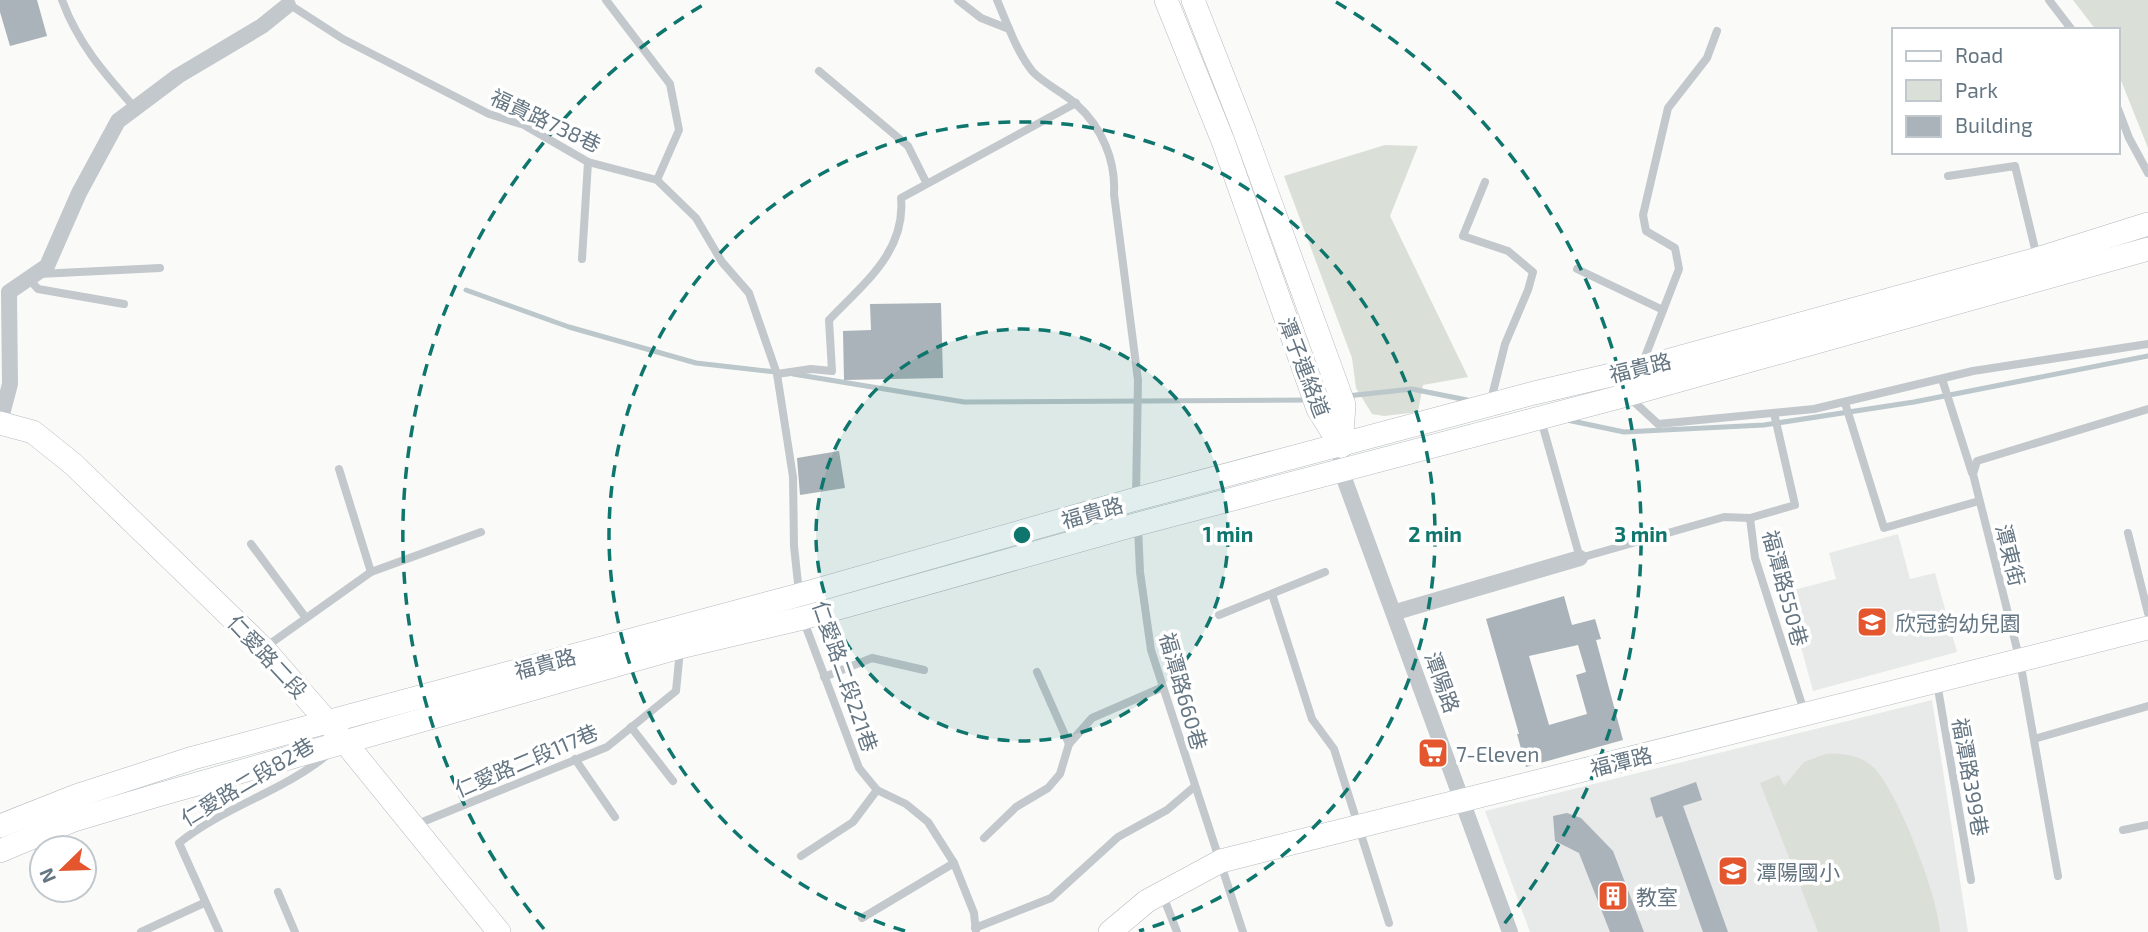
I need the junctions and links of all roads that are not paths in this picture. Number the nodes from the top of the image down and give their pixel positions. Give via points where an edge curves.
1 (62, 0) edge
2 (606, 0) edge
3 (957, 0) edge
4 (997, 0) edge
5 (1166, 0) edge
6 (1193, 0) edge
7 (2049, 0) edge
8 (287, 3) edge
9 (2070, 28) edge
10 (1009, 29) junction
11 (1717, 31) dead end
12 (819, 71) dead end
13 (1076, 103) junction
14 (135, 108) junction
15 (2120, 114) edge
16 (588, 162) junction
17 (2148, 173) edge
18 (1948, 176) dead end
19 (657, 180) junction
20 (1485, 181) dead end
21 (926, 182) junction
22 (2148, 224) edge
23 (2148, 249) edge
24 (582, 259) dead end
25 (2037, 260) junction
26 (160, 268) dead end
27 (1577, 269) dead end
28 (33, 277) junction
29 (124, 304) dead end
30 (1663, 310) junction
31 (2148, 344) edge
32 (776, 374) junction
33 (1942, 379) junction
34 (1634, 382) junction
35 (1845, 403) junction
36 (1489, 407) junction
37 (2148, 409) edge
38 (1774, 413) junction
39 (1540, 417) junction
40 (0, 423) edge
41 (1341, 446) junction
42 (339, 469) dead end
43 (1341, 470) junction
44 (1973, 474) junction
45 (1136, 499) junction
46 (1979, 501) junction
47 (1750, 518) junction
48 (1138, 524) junction
49 (481, 532) dead end
50 (2128, 533) dead end
51 (251, 544) dead end
52 (1580, 558) junction
53 (371, 572) junction
54 (1325, 572) dead end
55 (1272, 594) junction
56 (801, 607) junction
57 (1396, 612) junction
58 (2148, 613) edge
59 (1219, 615) dead end
60 (306, 618) junction
61 (2148, 628) edge
62 (680, 647) junction
63 (264, 649) junction
64 (2020, 661) junction
65 (923, 670) dead end
66 (1037, 672) dead end
67 (824, 677) junction
68 (1936, 680) junction
69 (1163, 687) junction
70 (2148, 706) edge
71 (1805, 714) junction
72 (327, 720) junction
73 (631, 727) junction
74 (2034, 739) junction
75 (344, 741) junction
76 (1069, 744) junction
77 (576, 759) junction
78 (673, 781) dead end
79 (1194, 787) junction
80 (877, 790) junction
81 (1464, 801) junction
82 (615, 817) dead end
83 (414, 825) junction
84 (2148, 825) edge
85 (0, 826) edge
86 (1356, 829) junction
87 (2123, 830) dead end
88 (984, 838) dead end
89 (0, 851) edge
90 (801, 856) dead end
91 (1221, 861) junction
92 (954, 863) junction
93 (2058, 876) dead end
94 (1971, 880) dead end
95 (278, 892) dead end
96 (1162, 893) junction
97 (204, 903) junction
98 (862, 918) dead end
99 (1389, 923) dead end
100 (975, 930) edge
101 (145, 931) edge
102 (219, 932) edge
103 (295, 932) edge
104 (499, 932) edge
105 (1110, 932) edge
106 (1177, 932) edge
107 (1243, 932) edge
108 (1510, 932) edge

1 - 14 lane via 94,62
2 - 19 lane via 670,84 679,130
3 - 10 lane via 981,18
4 - 10 lane
5 - 41 street, 潭子連絡道 via 1223,141 1318,409
6 - 41 street, 潭子連絡道 via 1344,405
7 - 9 lane
8 - 14 street via 262,26 178,76
8 - 16 lane, 福貴路738巷 via 344,39 489,114 524,125
10 - 13 lane via 1032,70
11 - 30 lane via 1707,58 1668,108 1643,215 1646,231 1675,248 1679,269
12 - 21 lane via 908,146
13 - 21 lane
13 - 45 lane via 1097,128 1115,170 1114,194 1138,380
14 - 28 street via 118,121 47,266
15 - 17 lane
16 - 19 lane, 福貴路738巷
16 - 24 lane
18 - 25 lane via 2015,166
19 - 32 lane, 福貴路738巷 via 696,218 722,262 749,293
20 - 36 lane via 1463,236 1508,251 1533,272 1505,344
21 - 32 lane via 901,198 898,233 875,275 829,320 832,371
22 - 25 street, 福貴路
23 - 34 street, 福貴路
25 - 34 street, 福貴路
26 - 28 lane
27 - 30 lane
28 - 29 lane via 38,289
28 - 40 street via 9,292 10,384
30 - 34 lane
31 - 33 lane
32 - 56 lane, 福貴路738巷 via 793,477
33 - 35 lane
33 - 44 lane, 潭東街
34 - 36 street, 福貴路
34 - 38 lane via 1658,425
34 - 39 street, 福貴路
35 - 38 lane
35 - 46 lane via 1884,528
36 - 41 street, 福貴路
37 - 44 lane via 1977,461
38 - 47 lane via 1795,505
39 - 43 street, 福貴路
39 - 52 lane
40 - 63 street, 仁愛路二段 via 33,432 73,464
41 - 43 street, 潭陽路
41 - 45 street, 福貴路
42 - 53 lane
43 - 48 street, 福貴路
43 - 57 street, 潭陽路
44 - 46 lane, 潭東街
45 - 56 street, 福貴路
46 - 64 lane, 潭東街
47 - 52 lane, 福潭路550巷 via 1724,517
47 - 71 lane, 福潭路550巷 via 1755,558
48 - 56 street, 福貴路
48 - 69 lane, 福潭路660巷 via 1151,650
49 - 53 lane
50 - 58 lane
51 - 60 lane
52 - 57 street
53 - 60 lane
54 - 55 lane
55 - 59 lane
55 - 86 lane via 1312,719 1334,749
56 - 62 street, 福貴路
56 - 67 lane, 仁愛路二段221巷
56 - 72 street, 福貴路
57 - 81 street, 潭陽路
60 - 63 lane
61 - 64 street, 福潭路
62 - 73 lane, 仁愛路二段117巷 via 676,691
62 - 75 street, 福貴路
63 - 72 street, 仁愛路二段
64 - 68 street, 福潭路
64 - 74 lane, 潭東街
65 - 67 lane via 872,658
66 - 76 lane
67 - 80 lane, 仁愛路二段221巷 via 859,768
68 - 71 street, 福潭路
68 - 94 lane, 福潭路399巷
69 - 76 lane via 1092,719
69 - 79 lane, 福潭路660巷
70 - 74 lane
71 - 81 street, 福潭路
72 - 75 street, 仁愛路二段
72 - 85 street, 福貴路 via 193,758
73 - 77 lane, 仁愛路二段117巷 via 607,747
73 - 78 lane
74 - 93 lane, 潭東街
75 - 83 street, 仁愛路二段
75 - 89 street, 福貴路 via 74,820
75 - 97 lane, 仁愛路二段82巷 via 307,771 205,822 179,843
76 - 88 lane via 1060,774 1048,788 1016,807
77 - 82 lane
77 - 83 lane, 仁愛路二段117巷
79 - 91 lane, 福潭路660巷
79 - 100 lane via 1167,810 1118,838 1051,898
80 - 90 lane via 853,822
80 - 92 lane, 仁愛路二段221巷 via 906,804 928,822
81 - 86 street, 福潭路
81 - 108 street, 潭陽路
83 - 104 street, 仁愛路二段
84 - 87 lane
86 - 91 street, 福潭路
86 - 99 lane
91 - 96 street, 福潭路
91 - 107 lane, 福潭路660巷
92 - 98 lane
92 - 100 lane, 仁愛路二段221巷 via 974,913
95 - 103 lane
96 - 105 street, 福潭路
96 - 106 lane
97 - 101 lane
97 - 102 lane, 仁愛路二段82巷

